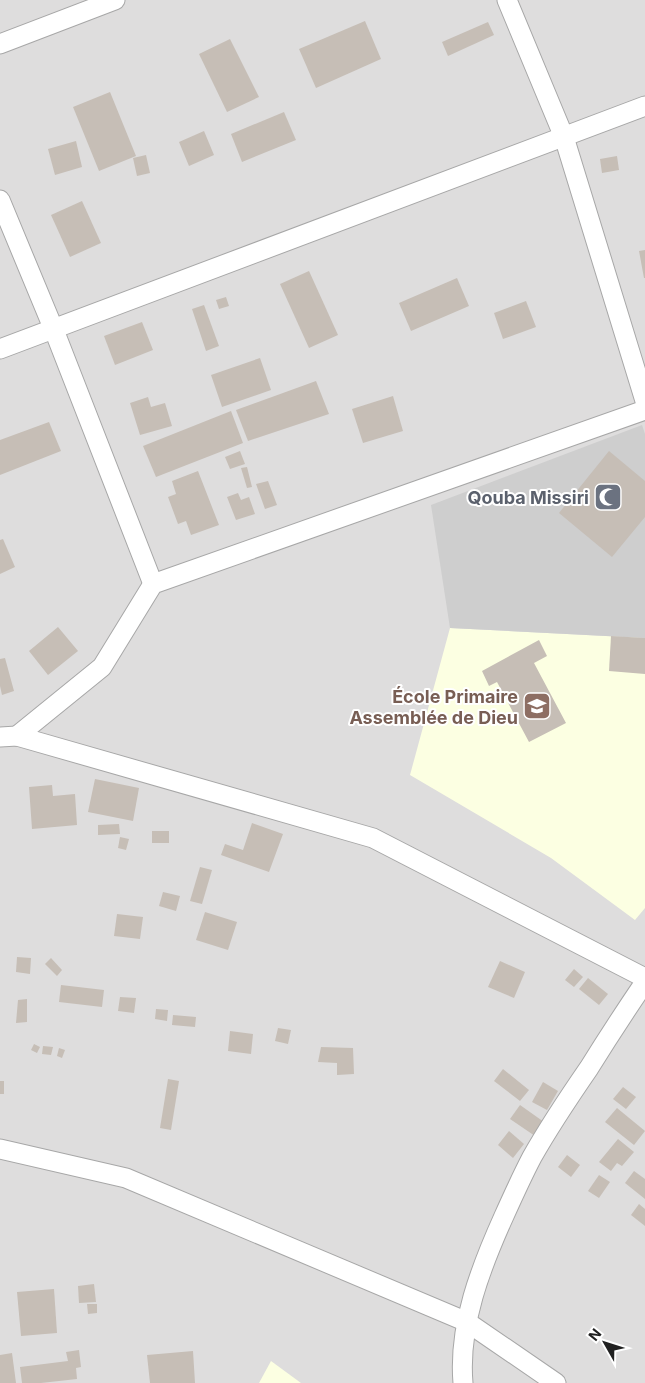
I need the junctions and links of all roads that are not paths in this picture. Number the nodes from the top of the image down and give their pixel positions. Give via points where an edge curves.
1 (115, 0) edge
2 (507, 0) edge
3 (0, 44) edge
4 (645, 106) edge
5 (564, 136) junction
6 (0, 200) edge
7 (54, 330) junction
8 (0, 349) edge
9 (645, 401) edge
10 (645, 410) edge
11 (153, 584) junction
12 (8, 737) edge
13 (645, 978) edge
14 (645, 982) edge
15 (0, 1149) edge
16 (467, 1322) junction
17 (463, 1383) edge
18 (556, 1383) edge

1 - 3 street
2 - 5 street
4 - 5 street
5 - 7 street
5 - 9 street
6 - 7 street
7 - 8 street
7 - 11 street
10 - 11 street
11 - 12 street via 102,667
12 - 13 street via 373,838
14 - 16 street via 532,1158 491,1245
15 - 16 street via 126,1178
16 - 17 street
16 - 18 street

